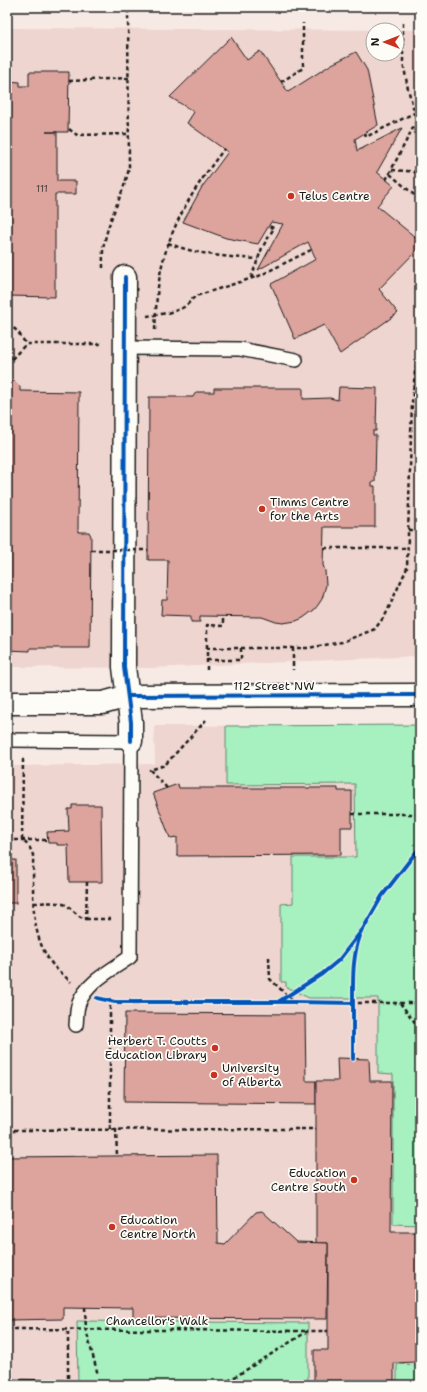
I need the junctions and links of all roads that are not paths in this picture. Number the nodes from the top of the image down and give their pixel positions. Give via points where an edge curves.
1 (125, 277) dead end
2 (124, 348) junction
3 (296, 360) dead end
4 (128, 696) junction
5 (420, 696) edge
6 (7, 703) edge
7 (7, 740) edge
8 (131, 741) junction
9 (76, 1025) dead end

1 - 2 street
2 - 3 lane via 240,349
2 - 4 street via 124,667
4 - 5 street, 112 Street NW
4 - 6 street, 112 Street NW via 103,703
4 - 8 street
7 - 8 lane
8 - 9 lane via 130,957 86,992 78,1004

